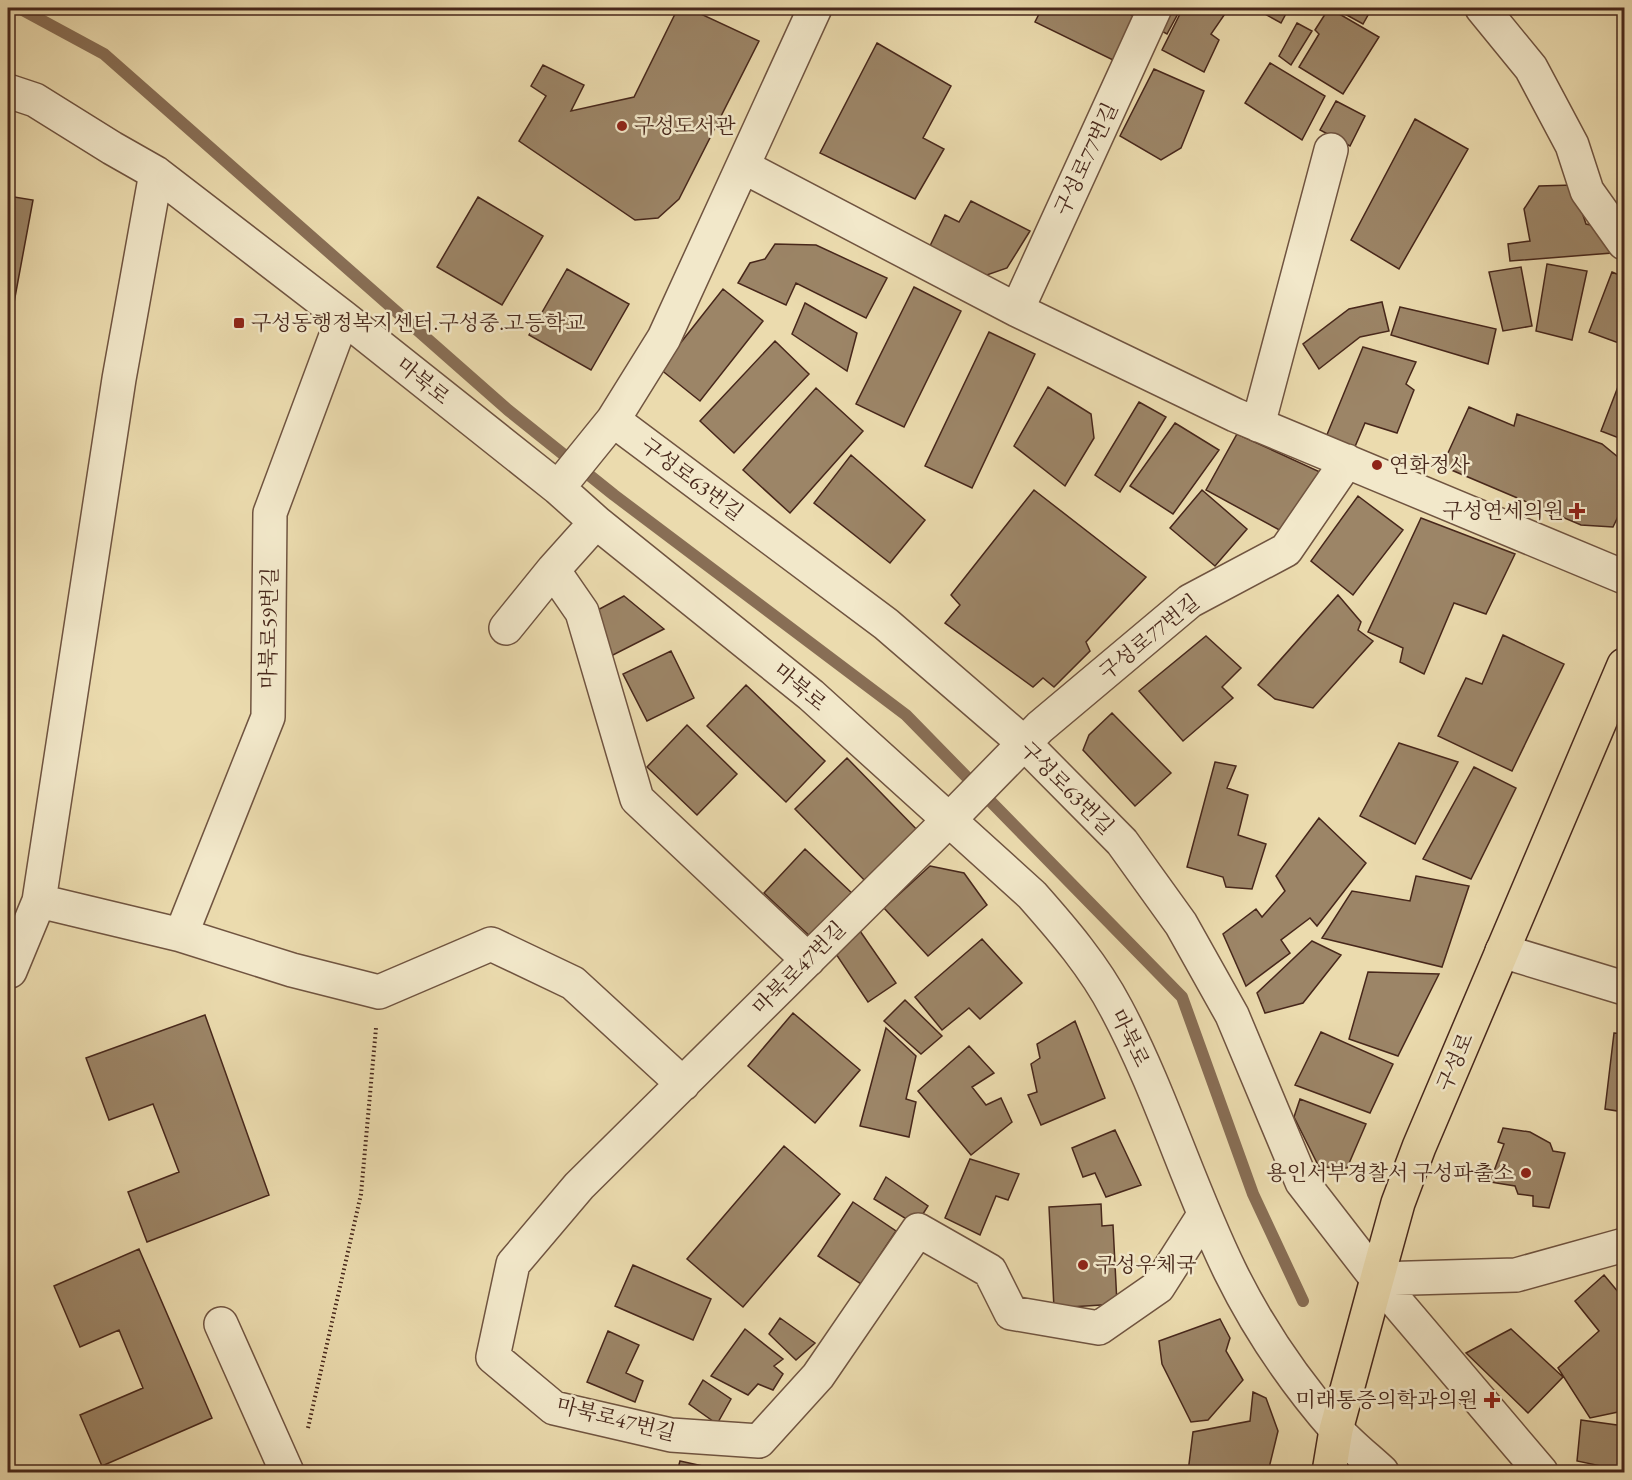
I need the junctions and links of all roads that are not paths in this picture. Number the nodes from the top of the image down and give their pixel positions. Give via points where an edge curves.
1 (815, 8) edge
2 (1155, 8) edge
3 (1482, 8) edge
4 (8, 91) edge
5 (1331, 150) dead end
6 (744, 167) junction
7 (156, 173) junction
8 (1624, 243) edge
9 (1017, 310) junction
10 (343, 317) junction
11 (610, 423) junction
12 (1258, 424) junction
13 (1347, 461) junction
14 (558, 488) junction
15 (596, 522) junction
16 (553, 570) junction
17 (1624, 577) edge
18 (506, 628) dead end
19 (1624, 665) edge
20 (1024, 744) junction
21 (950, 819) junction
22 (39, 901) junction
23 (181, 935) junction
24 (1503, 951) junction
25 (808, 960) junction
26 (10, 971) dead end
27 (1624, 988) edge
28 (683, 1084) junction
29 (1204, 1215) junction
30 (1624, 1245) edge
31 (1377, 1279) junction
32 (221, 1324) dead end
33 (1336, 1430) junction
34 (287, 1473) edge
35 (1329, 1473) edge
36 (1383, 1473) edge
37 (1541, 1473) edge

1 - 6 street
2 - 9 street, 구성로77번길
3 - 8 street via 1531,68 1572,145 1587,191
4 - 7 street, 마북로 via 35,100
5 - 12 street
6 - 9 street
6 - 11 street via 664,338
7 - 10 street, 마북로
7 - 22 street via 119,379
9 - 12 street
10 - 14 street, 마북로
10 - 23 street, 마북로59번길 via 270,513 268,717
11 - 14 street
11 - 20 street, 구성로63번길 via 886,624
12 - 13 street
13 - 17 street
13 - 20 street, 구성로77번길 via 1286,550 1190,601 1040,726
14 - 15 street, 마북로
15 - 16 street
15 - 21 street, 마북로 via 811,695
16 - 18 street
16 - 25 street via 582,612 637,799
19 - 24 main road, 구성로
20 - 21 street, 구성로77번길
20 - 31 street, 구성로63번길 via 1122,842 1181,924 1232,1016 1302,1182
21 - 25 street, 마북로47번길
21 - 29 street, 마북로 via 1032,895 1090,965 1138,1053
22 - 23 street
22 - 26 street
23 - 28 street via 379,992 491,944 573,983
24 - 27 street
24 - 31 main road, 구성로 via 1419,1148 1398,1203
25 - 28 street, 마북로47번길
28 - 29 street, 마북로47번길 via 579,1186 513,1264 494,1357 554,1408 671,1435 759,1441 818,1376 918,1230 990,1271 1011,1313 1099,1328 1158,1287
29 - 33 street, 마북로 via 1275,1350
30 - 31 street via 1516,1275
31 - 33 main road, 구성로
31 - 37 street, 구성로63번길
32 - 34 street
33 - 35 main road, 구성로
33 - 36 street, 마북로

